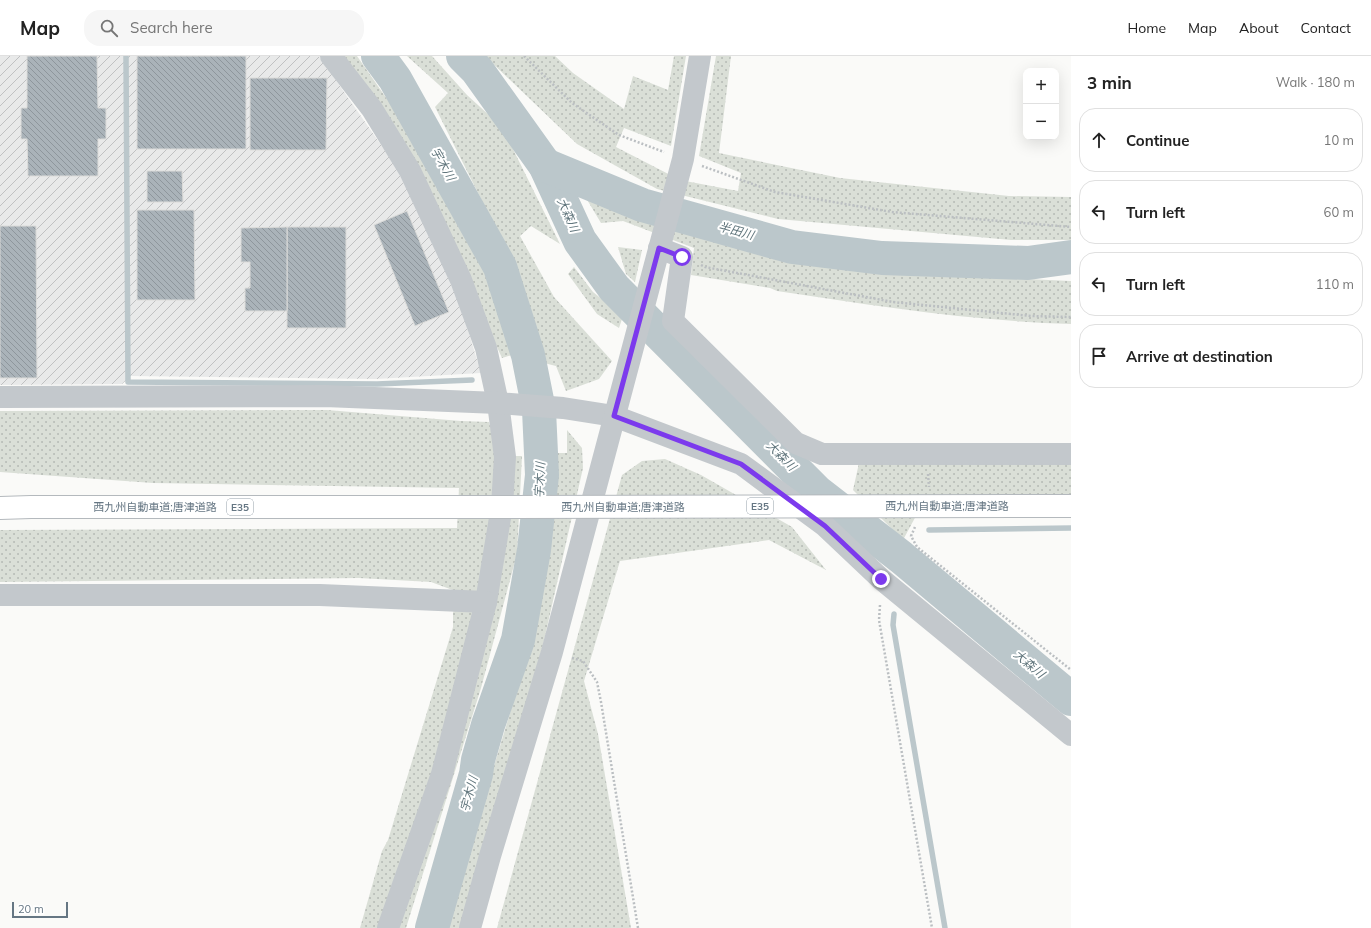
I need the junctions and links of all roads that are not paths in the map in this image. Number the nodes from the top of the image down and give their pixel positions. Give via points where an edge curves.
1 (331, 56) edge
2 (700, 56) edge
3 (660, 243) junction
4 (0, 397) edge
5 (498, 403) junction
6 (614, 416) junction
7 (1071, 454) edge
8 (0, 503) edge
9 (1071, 506) edge
10 (31, 507) junction
11 (0, 508) edge
12 (0, 595) edge
13 (486, 602) junction
14 (1071, 736) edge
15 (388, 928) edge
16 (470, 928) edge

1 - 5 street via 372,109 410,171 461,280 486,348
2 - 3 street via 683,159
3 - 6 street
3 - 7 street via 682,257 673,321 796,443 822,454
4 - 5 street via 325,396
5 - 6 street via 563,408
5 - 13 street via 505,457 502,506
6 - 14 street via 741,464 825,526 881,579
6 - 16 street via 552,652
8 - 10 highway, 西九州自動車道;唐津道路 / E35
9 - 10 highway, 西九州自動車道;唐津道路 / E35, bridge
10 - 11 highway, 西九州自動車道;唐津道路 / E35
12 - 13 street via 320,595
13 - 15 street via 442,774

